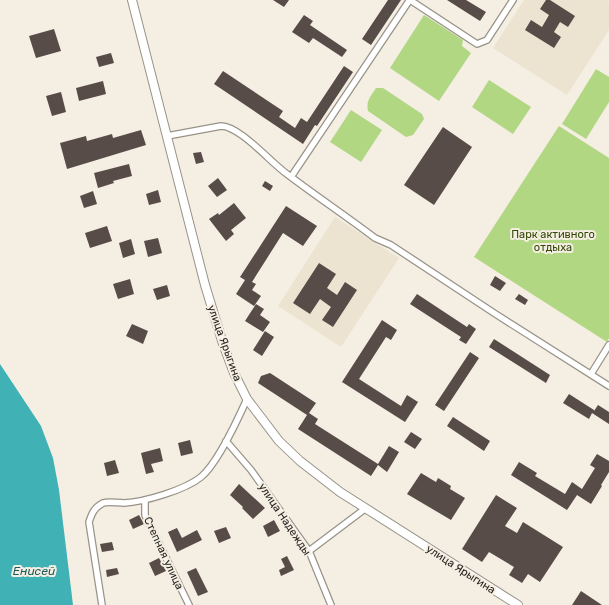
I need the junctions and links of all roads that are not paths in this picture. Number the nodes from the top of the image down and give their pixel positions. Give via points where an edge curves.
1 (132, 0) edge
2 (409, 0) edge
3 (513, 0) edge
4 (167, 136) junction
5 (291, 177) junction
6 (609, 345) edge
7 (591, 374) junction
8 (609, 386) edge
9 (247, 399) junction
10 (226, 440) junction
11 (145, 500) junction
12 (366, 508) junction
13 (308, 551) junction
14 (102, 605) edge
15 (189, 605) edge
16 (331, 605) edge
17 (518, 605) edge

1 - 4 street, улица Ярыгина
2 - 3 street via 477,44 487,40
2 - 5 street
4 - 5 street via 228,126
4 - 9 street, улица Ярыгина via 205,285 234,373
5 - 7 street via 375,238 391,245
6 - 7 street
7 - 8 street
9 - 10 street
9 - 12 street, улица Ярыгина via 279,441 300,461 340,492
10 - 11 street via 202,476 188,485
10 - 13 street, улица Надежды via 251,470
11 - 14 street via 105,502 94,510 89,522
11 - 15 street, Степная улица via 146,515
12 - 13 street
12 - 17 street, улица Ярыгина
13 - 16 street, улица Надежды

